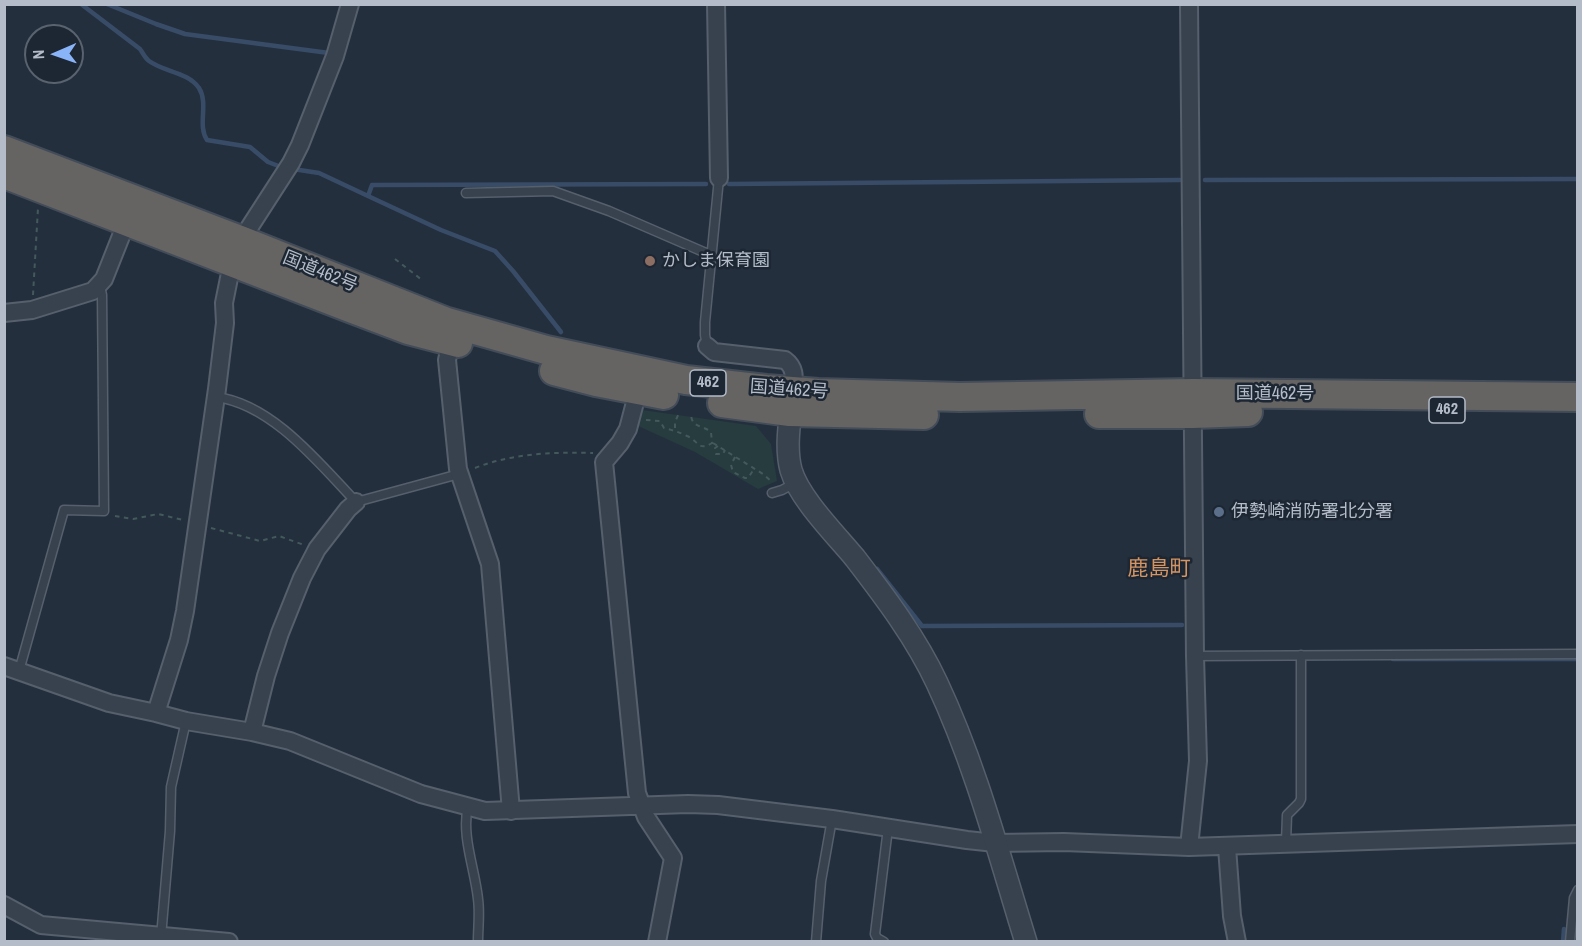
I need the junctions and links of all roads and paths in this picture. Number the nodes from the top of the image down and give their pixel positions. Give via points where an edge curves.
1 (350, 4) edge
2 (716, 4) edge
3 (1189, 4) edge
4 (4, 150) edge
5 (4, 174) edge
6 (719, 178) joint
7 (46, 189) junction
8 (466, 193) dead end
9 (127, 221) junction
10 (238, 252) junction
11 (712, 254) junction
12 (395, 259) dead end
13 (422, 280) dead end
14 (100, 286) junction
15 (32, 310) junction
16 (4, 313) edge
17 (451, 342) junction
18 (707, 345) joint
19 (216, 397) junction
20 (1578, 397) edge
21 (642, 402) junction
22 (792, 402) junction
23 (1193, 404) junction
24 (1578, 410) edge
25 (679, 413) dead end
26 (691, 415) dead end
27 (675, 428) dead end
28 (712, 443) junction
29 (718, 446) junction
30 (725, 450) junction
31 (608, 456) junction
32 (735, 457) junction
33 (754, 469) junction
34 (459, 474) junction
35 (795, 482) junction
36 (773, 483) dead end
37 (772, 493) dead end
38 (356, 502) junction
39 (1578, 654) edge
40 (1301, 655) junction
41 (1195, 656) junction
42 (12, 669) edge
43 (156, 713) junction
44 (186, 721) junction
45 (252, 732) junction
46 (641, 805) junction
47 (468, 806) junction
48 (511, 811) junction
49 (832, 819) junction
50 (888, 828) junction
51 (1578, 834) edge
52 (995, 843) junction
53 (1286, 843) junction
54 (1227, 846) junction
55 (1189, 847) junction
56 (1578, 891) edge
57 (4, 905) edge
58 (161, 939) edge
59 (229, 942) edge
60 (478, 942) edge
61 (657, 942) edge
62 (816, 942) edge
63 (884, 942) edge
64 (1026, 942) edge
65 (1237, 942) edge
66 (1570, 942) edge

1 - 10 street via 335,56 300,145 253,220
2 - 6 street
3 - 23 street
4 - 10 highway, 国道462号 / 462
5 - 7 highway, 国道462号 / 462
6 - 11 lane
7 - 9 highway, 国道462号 / 462
7 - 15 path via 38,209
8 - 11 lane via 553,190
9 - 10 highway, 国道462号 / 462
9 - 14 street
10 - 17 highway, 国道462号 / 462 via 408,330
10 - 19 street via 224,303
10 - 22 highway, 国道462号 / 462 via 447,322 546,350
11 - 18 lane
12 - 13 path
14 - 15 street
14 - 42 lane via 104,511 63,510
15 - 16 street
17 - 21 highway, 国道462号 / 462
17 - 34 street via 447,360
18 - 22 street via 714,352 785,360 791,364
19 - 38 lane via 259,413 284,429
19 - 43 street via 179,640
20 - 23 highway, 国道462号 / 462
21 - 22 highway, 国道462号 / 462 via 679,398
21 - 28 path via 643,420 660,421 664,428 691,437 700,446
21 - 31 street via 620,443
22 - 23 highway, 国道462号 / 462 via 868,415
22 - 35 street via 788,448
23 - 24 highway, 国道462号 / 462 via 1317,410
23 - 41 street
25 - 27 path
26 - 28 path via 694,425 711,432
28 - 29 path
29 - 30 path
29 - 30 path via 716,454
30 - 32 path
31 - 34 path via 524,454
31 - 46 street via 604,462
32 - 33 path
32 - 33 path via 733,472 748,478
33 - 36 path
34 - 38 lane
34 - 48 street via 490,564
35 - 37 lane
35 - 52 street via 880,592 922,655 958,733
38 - 45 street via 317,549 302,578 266,676
39 - 40 lane
40 - 41 lane
40 - 53 lane via 1301,799 1287,815
41 - 55 street via 1198,761
42 - 43 street via 109,703
43 - 44 street
44 - 45 street
44 - 58 lane via 172,775
45 - 47 street via 290,741 421,794
46 - 48 street
46 - 49 street via 718,805
46 - 61 street via 673,858
47 - 48 street via 485,811
47 - 60 lane via 466,829 479,901
49 - 50 street
49 - 62 lane
50 - 52 street
50 - 63 lane via 875,934
51 - 53 street
52 - 55 street
52 - 64 street
53 - 54 street
54 - 55 street
54 - 65 street
56 - 66 lane
57 - 58 street via 41,925
58 - 59 street

